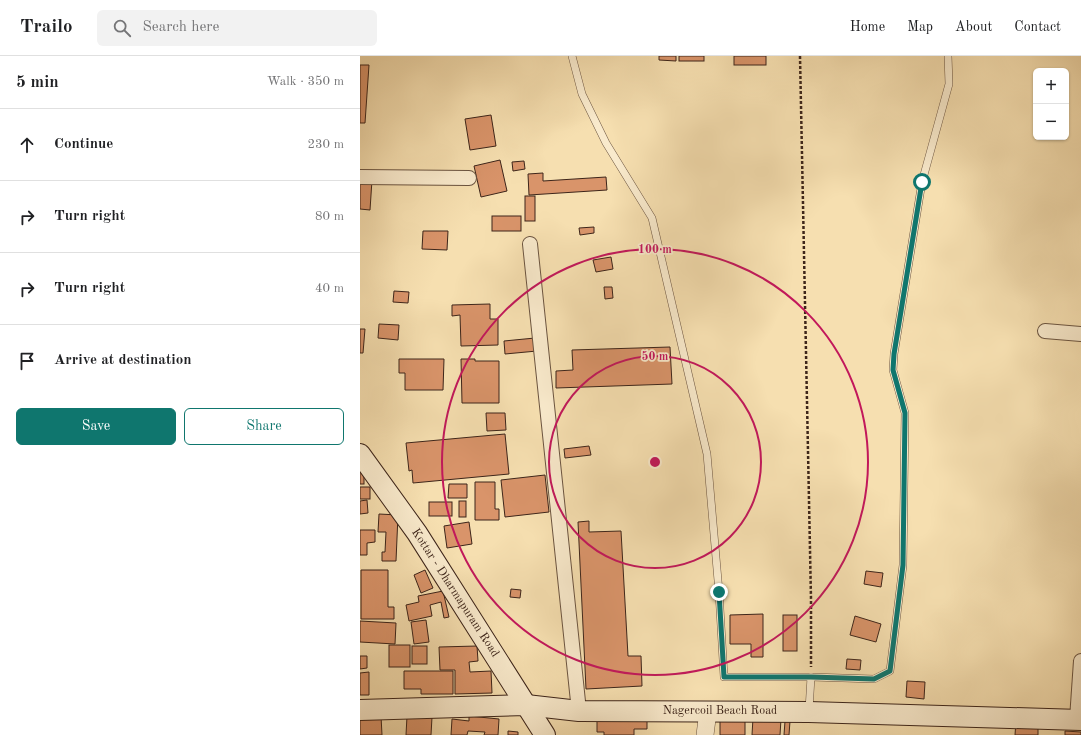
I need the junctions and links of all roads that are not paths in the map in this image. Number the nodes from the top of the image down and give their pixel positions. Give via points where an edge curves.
1 (572, 56) edge
2 (948, 56) edge
3 (360, 177) edge
4 (469, 178) dead end
5 (530, 244) dead end
6 (1045, 331) dead end
7 (1081, 334) edge
8 (360, 454) edge
9 (1081, 662) edge
10 (811, 677) junction
11 (526, 705) junction
12 (360, 710) edge
13 (579, 710) junction
14 (708, 711) junction
15 (809, 712) junction
16 (1079, 720) edge
17 (544, 735) edge
18 (705, 735) edge

1 - 10 lane via 582,94 606,143 652,218 707,454 724,677
2 - 10 lane via 949,84 922,182 894,354 893,370 905,413 903,565 890,671 874,679
3 - 4 street
5 - 13 street
6 - 7 street
8 - 11 main road, Kottar - Dharmapuram Road via 417,533
9 - 16 street
10 - 15 lane
11 - 12 main road, Nagercoil Beach Road
11 - 13 main road, Nagercoil Beach Road
11 - 17 main road, Kottar - Dharmapuram Road
13 - 14 main road, Nagercoil Beach Road
14 - 15 main road, Nagercoil Beach Road
14 - 18 street
15 - 16 main road, Nagercoil Beach Road

